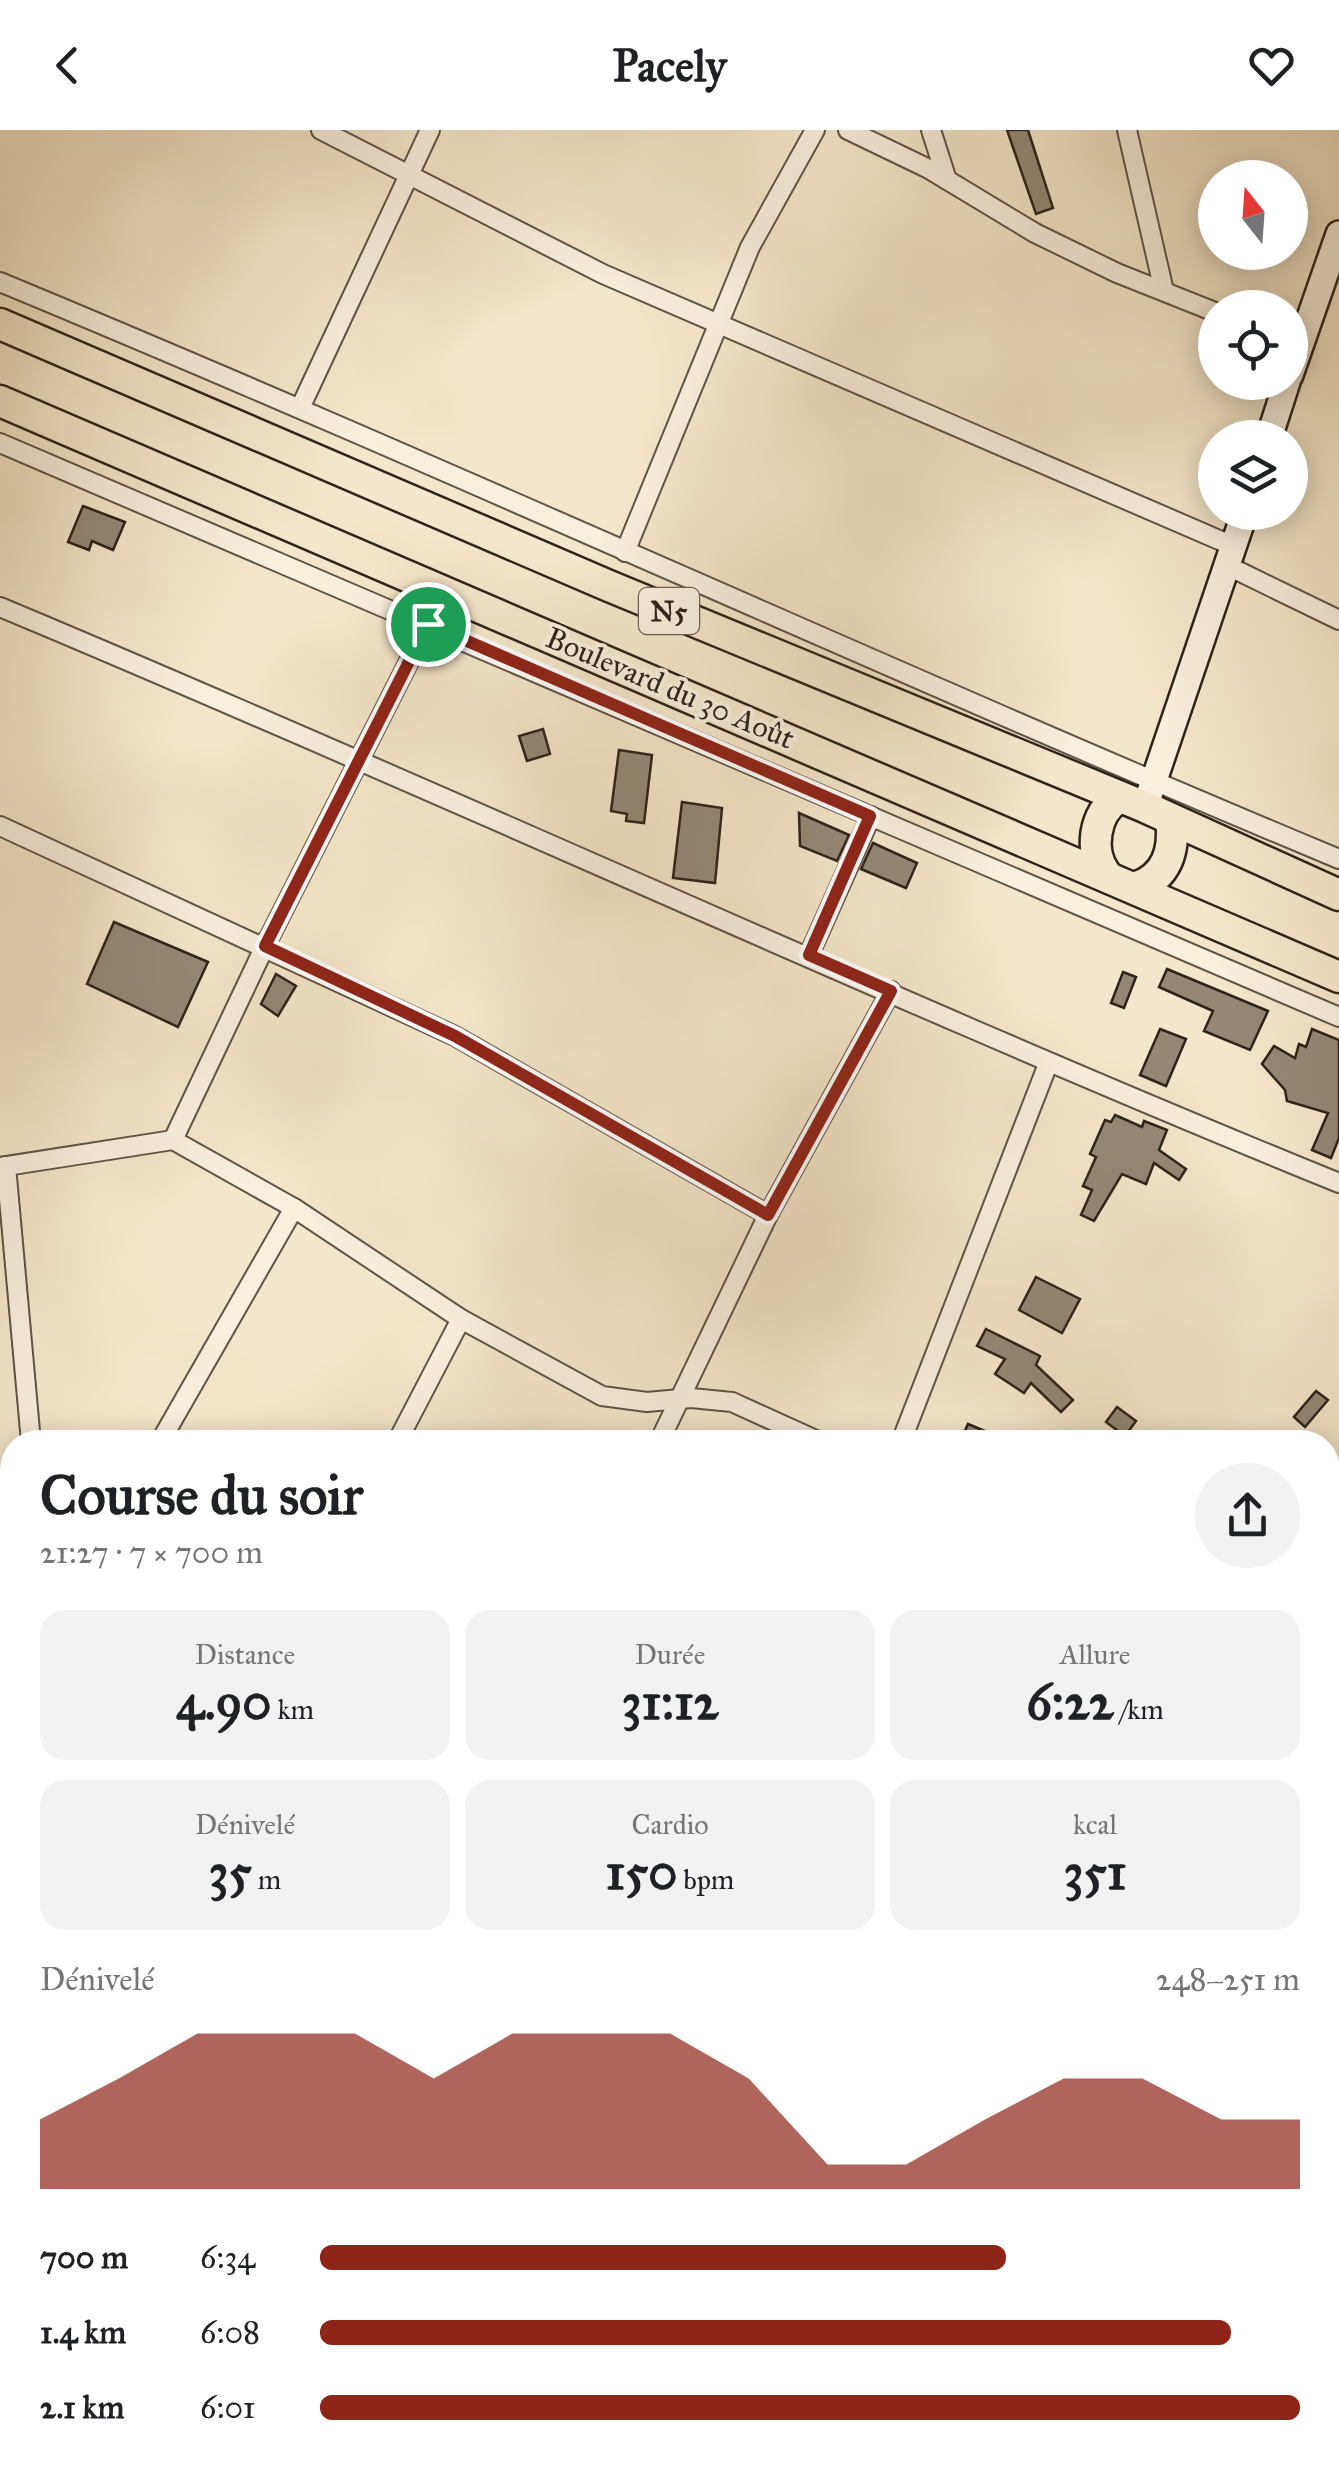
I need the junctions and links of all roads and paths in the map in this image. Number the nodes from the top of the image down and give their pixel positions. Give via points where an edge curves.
1 (321, 130) edge
2 (430, 130) edge
3 (815, 130) edge
4 (848, 130) edge
5 (931, 130) edge
6 (1127, 130) edge
7 (408, 174) junction
8 (947, 180) junction
9 (1339, 234) edge
10 (0, 282) edge
11 (1164, 291) junction
12 (1198, 305) edge
13 (1308, 309) edge
14 (0, 324) edge
15 (718, 324) junction
16 (0, 401) edge
17 (300, 406) junction
18 (0, 443) edge
19 (1238, 530) edge
20 (625, 552) junction
21 (1230, 556) junction
22 (0, 606) edge
23 (1339, 620) edge
24 (428, 624) junction
25 (357, 760) junction
26 (1147, 802) junction
27 (870, 816) junction
28 (0, 826) edge
29 (1339, 858) edge
30 (1105, 873) junction
31 (1137, 887) junction
32 (1339, 895) edge
33 (265, 946) junction
34 (809, 955) junction
35 (1339, 977) edge
36 (891, 991) junction
37 (1339, 1017) edge
38 (1048, 1064) junction
39 (173, 1140) junction
40 (3, 1167) edge
41 (1339, 1183) edge
42 (294, 1208) junction
43 (768, 1215) junction
44 (460, 1318) junction
45 (677, 1399) junction
46 (30, 1430) edge
47 (167, 1430) edge
48 (403, 1430) edge
49 (664, 1430) edge
50 (794, 1430) edge
51 (906, 1430) edge

1 - 7 street
2 - 7 street
3 - 15 street via 750,248
4 - 8 street
5 - 8 street
6 - 11 street
7 - 15 street via 603,274
7 - 17 street
8 - 11 street via 1036,232
9 - 13 street
10 - 17 street
11 - 12 street
14 - 26 highway, N5
15 - 20 street
15 - 21 street
16 - 30 highway, Boulevard du 30 Août / N5
17 - 20 street
18 - 24 street
19 - 21 street
20 - 26 street
21 - 23 street
21 - 26 street
22 - 25 street
24 - 25 street
24 - 27 street
25 - 33 street
25 - 34 street
26 - 29 street
26 - 30 highway via 1109,804 1096,836
26 - 31 highway via 1173,836 1157,878
26 - 32 highway, N5
27 - 34 street
27 - 37 street
28 - 33 street
30 - 31 highway, Boulevard du 30 Août / N5
31 - 35 highway, Boulevard du 30 Août / N5
33 - 39 street
33 - 43 street via 455,1036
34 - 36 street
36 - 38 street
36 - 43 street
38 - 41 street
38 - 51 street
39 - 40 street
39 - 42 street
40 - 46 street
42 - 44 street
42 - 47 street
43 - 45 street
44 - 45 street via 602,1396
44 - 48 street
45 - 49 street
45 - 50 street via 732,1402

